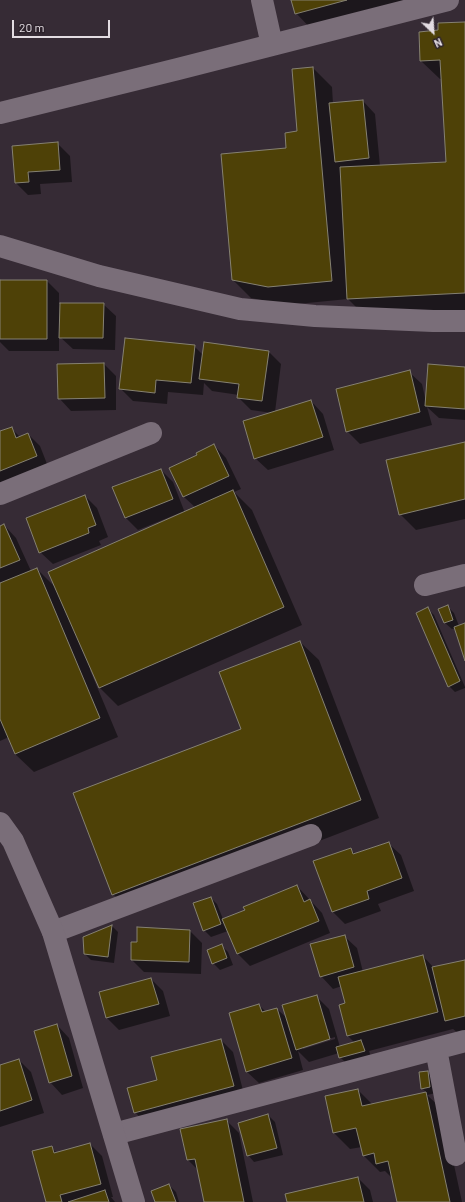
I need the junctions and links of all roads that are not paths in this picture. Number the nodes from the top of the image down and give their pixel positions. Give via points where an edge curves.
1 (262, 0) edge
2 (448, 0) edge
3 (272, 45) junction
4 (0, 113) edge
5 (0, 246) edge
6 (465, 321) edge
7 (151, 433) dead end
8 (0, 494) edge
9 (465, 575) edge
10 (425, 585) dead end
11 (0, 823) edge
12 (310, 835) dead end
13 (53, 932) junction
14 (465, 1041) edge
15 (436, 1049) junction
16 (114, 1134) junction
17 (456, 1155) dead end
18 (134, 1202) edge

1 - 3 street
2 - 3 street
3 - 4 street
5 - 6 street via 99,276 240,309 315,316
7 - 8 street
9 - 10 street
11 - 13 street via 13,841
12 - 13 street
13 - 16 street
14 - 15 street
15 - 16 street
15 - 17 street
16 - 18 street

